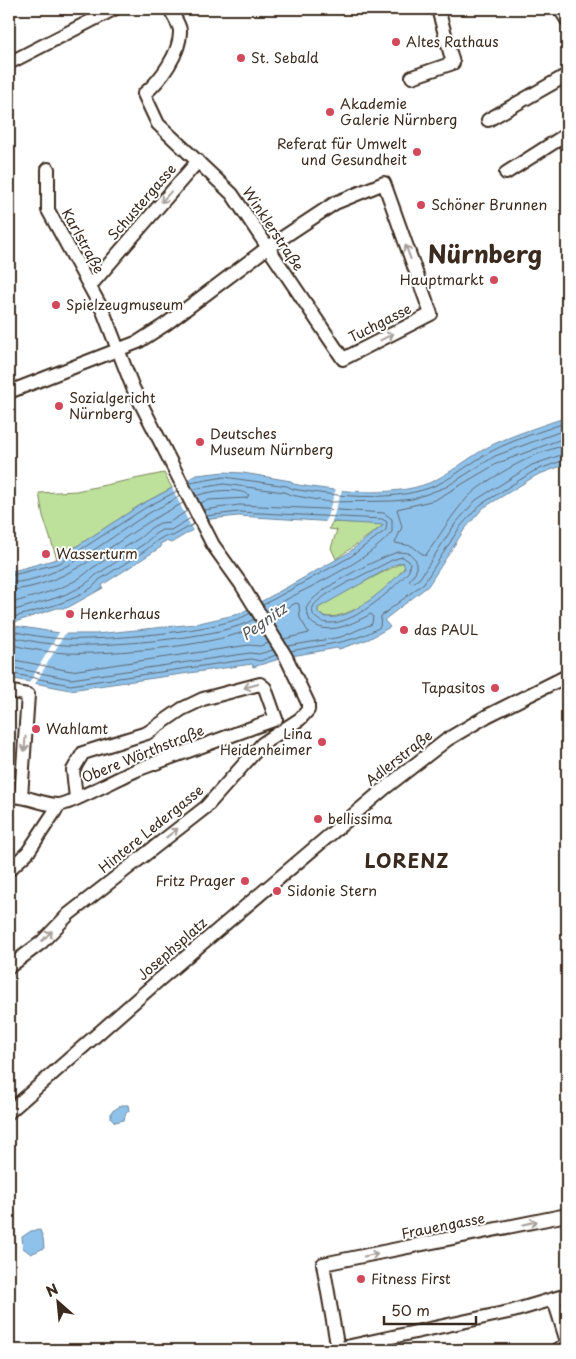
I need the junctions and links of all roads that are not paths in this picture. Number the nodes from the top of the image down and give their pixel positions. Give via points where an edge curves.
1 (114, 9) edge
2 (170, 9) edge
3 (438, 9) edge
4 (560, 9) edge
5 (567, 20) edge
6 (9, 62) edge
7 (567, 75) edge
8 (412, 77) dead end
9 (488, 120) dead end
10 (567, 134) edge
11 (198, 161) junction
12 (48, 170) dead end
13 (506, 172) dead end
14 (266, 248) junction
15 (90, 286) junction
16 (120, 349) junction
17 (343, 359) joint
18 (9, 392) edge
19 (567, 676) edge
20 (9, 691) edge
21 (308, 710) joint
22 (15, 797) edge
23 (76, 798) junction
24 (59, 805) junction
25 (9, 870) edge
26 (266, 887) joint
27 (9, 966) edge
28 (9, 1112) edge
29 (567, 1215) edge
30 (567, 1295) edge
31 (554, 1300) junction
32 (567, 1343) edge
33 (336, 1350) edge
34 (557, 1350) edge

1 - 6 street
2 - 11 street, Winklerstraße via 180,30 174,54 164,73 144,94 158,124
3 - 8 street via 453,63
4 - 5 street
7 - 9 street
10 - 13 street
11 - 14 street, Winklerstraße via 232,194
11 -> 15 street, Schustergasse
12 - 15 street, Karlstraße via 48,210
14 - 16 street via 166,324
14 - 17 street, Winklerstraße
17 -> 14 street, Tuchgasse via 431,314 384,184 335,203
15 - 16 street, Karlstraße
16 - 18 street
16 - 21 street, Karlstraße via 133,388 180,483 286,658 308,703
19 - 26 street, Adlerstraße via 448,739
20 -> 22 street via 28,695
27 -> 21 street, Hintere Ledergasse via 42,942 69,914 206,807 262,744
22 - 24 street
23 -> 23 street, Obere Wörthstraße via 155,763 276,719 264,688 260,684 203,699 182,709 147,734 83,753 72,770
23 - 24 street, Obere Wörthstraße
24 - 25 street via 28,852
26 - 28 street, Josephsplatz
33 -> 29 street, Frauengasse via 323,1264
30 - 31 street
31 - 32 street
31 - 33 street
32 - 34 street

